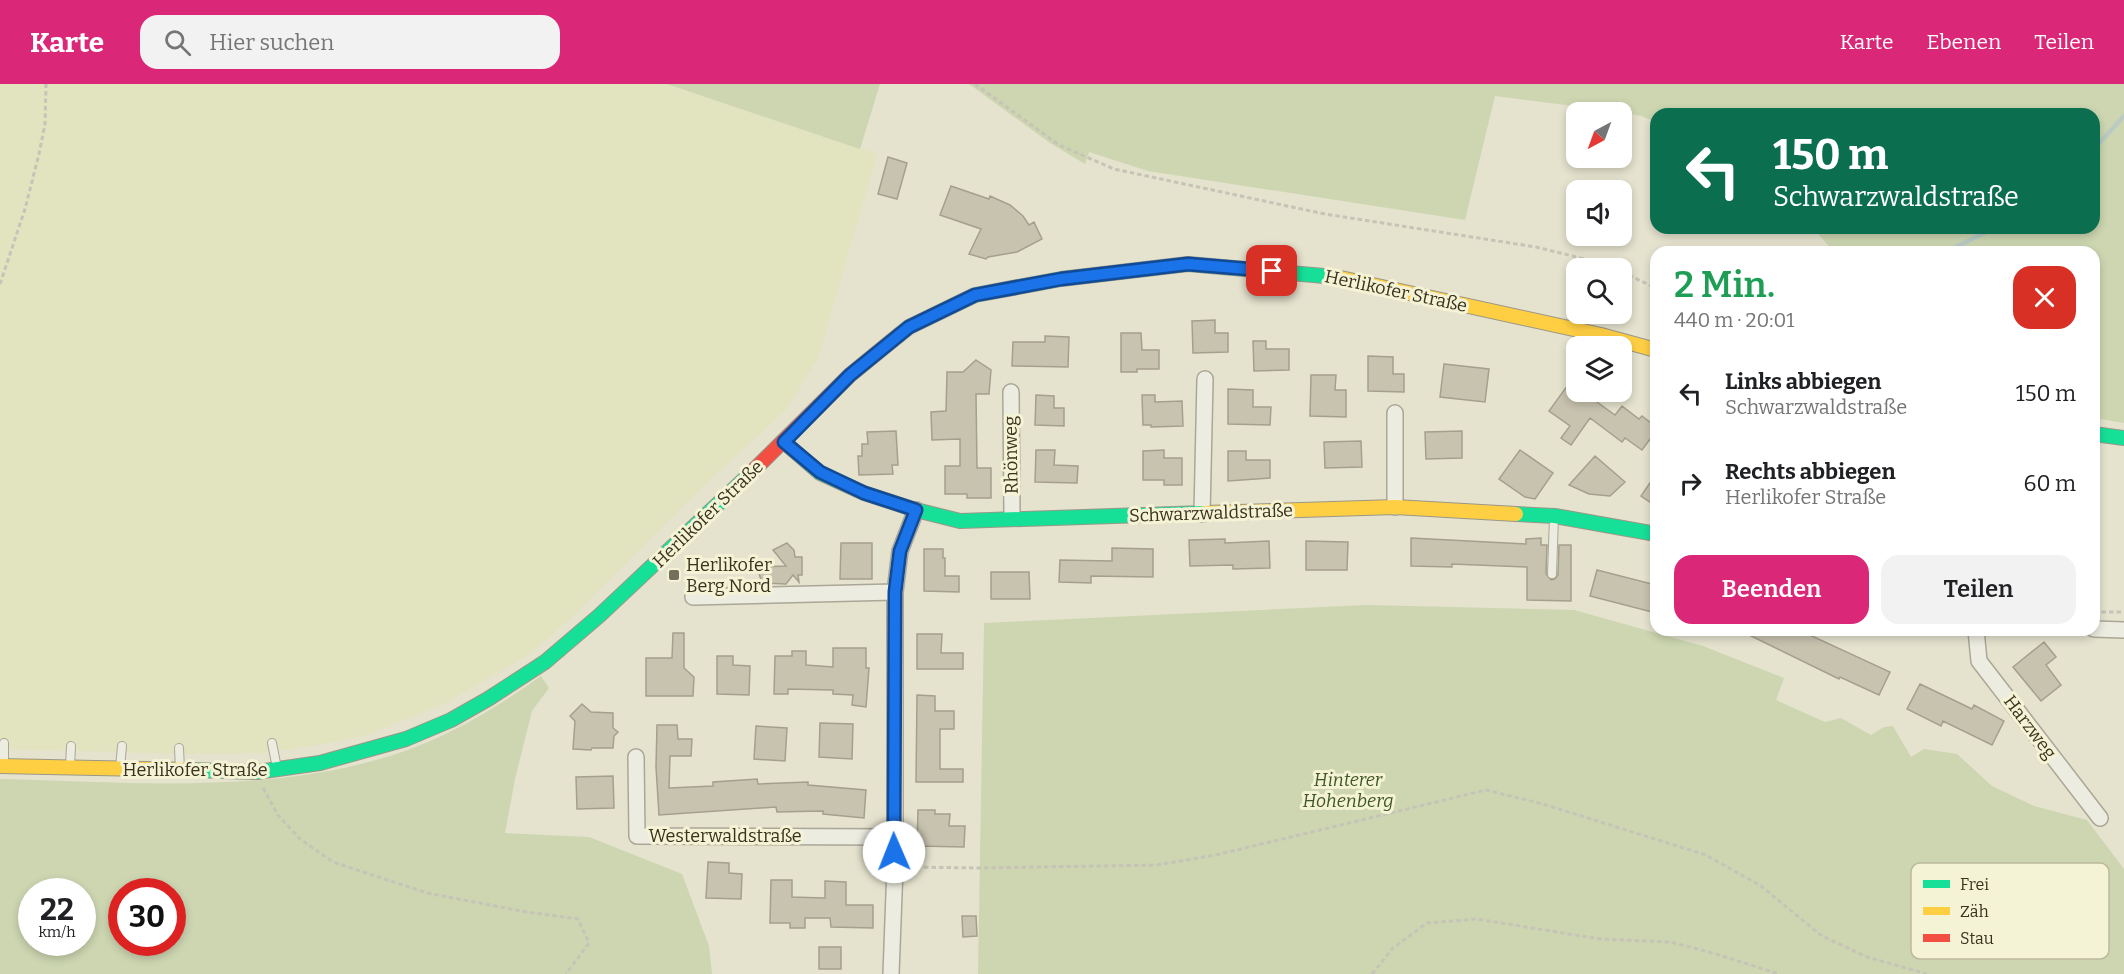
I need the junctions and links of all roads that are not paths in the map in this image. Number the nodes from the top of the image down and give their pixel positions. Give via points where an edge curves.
1 (1650, 348) edge
2 (1205, 380) dead end
3 (1011, 392) dead end
4 (1395, 413) dead end
5 (2100, 435) edge
6 (2124, 438) edge
7 (784, 442) junction
8 (1395, 507) junction
9 (916, 510) junction
10 (1202, 514) junction
11 (1555, 516) junction
12 (1012, 518) junction
13 (1650, 533) edge
14 (1552, 574) dead end
15 (895, 592) junction
16 (693, 597) dead end
17 (2100, 629) edge
18 (2124, 630) edge
19 (1977, 636) edge
20 (4, 743) dead end
21 (272, 743) dead end
22 (71, 746) dead end
23 (122, 746) dead end
24 (179, 748) dead end
25 (636, 757) dead end
26 (2, 766) edge
27 (70, 768) junction
28 (120, 770) junction
29 (277, 770) junction
30 (180, 771) junction
31 (2100, 818) dead end
32 (893, 837) junction
33 (891, 974) edge

1 - 7 main road, Herlikofer Straße via 1334,276 1188,264 1061,279 975,295 909,327 850,375
2 - 10 street
3 - 12 street, Rhönweg
4 - 8 street
5 - 6 main road
7 - 9 main road, Schwarzwaldstraße via 820,472 864,493
7 - 29 main road, Herlikofer Straße via 545,662 451,720 320,763
8 - 10 main road, Schwarzwaldstraße
8 - 11 main road, Schwarzwaldstraße
9 - 12 main road, Schwarzwaldstraße via 960,520
9 - 15 street via 900,551
10 - 12 main road, Schwarzwaldstraße
11 - 13 main road, Schwarzwaldstraße
11 - 14 lane
15 - 16 street
15 - 32 street
17 - 18 street
19 - 31 street, Harzweg via 1980,661
20 - 26 lane
21 - 29 lane
22 - 27 lane
23 - 28 lane
24 - 30 lane
25 - 32 street, Westerwaldstraße via 637,836
26 - 27 main road, Herlikofer Straße
27 - 28 main road, Herlikofer Straße
28 - 30 main road, Herlikofer Straße
29 - 30 main road, Herlikofer Straße
32 - 33 street

